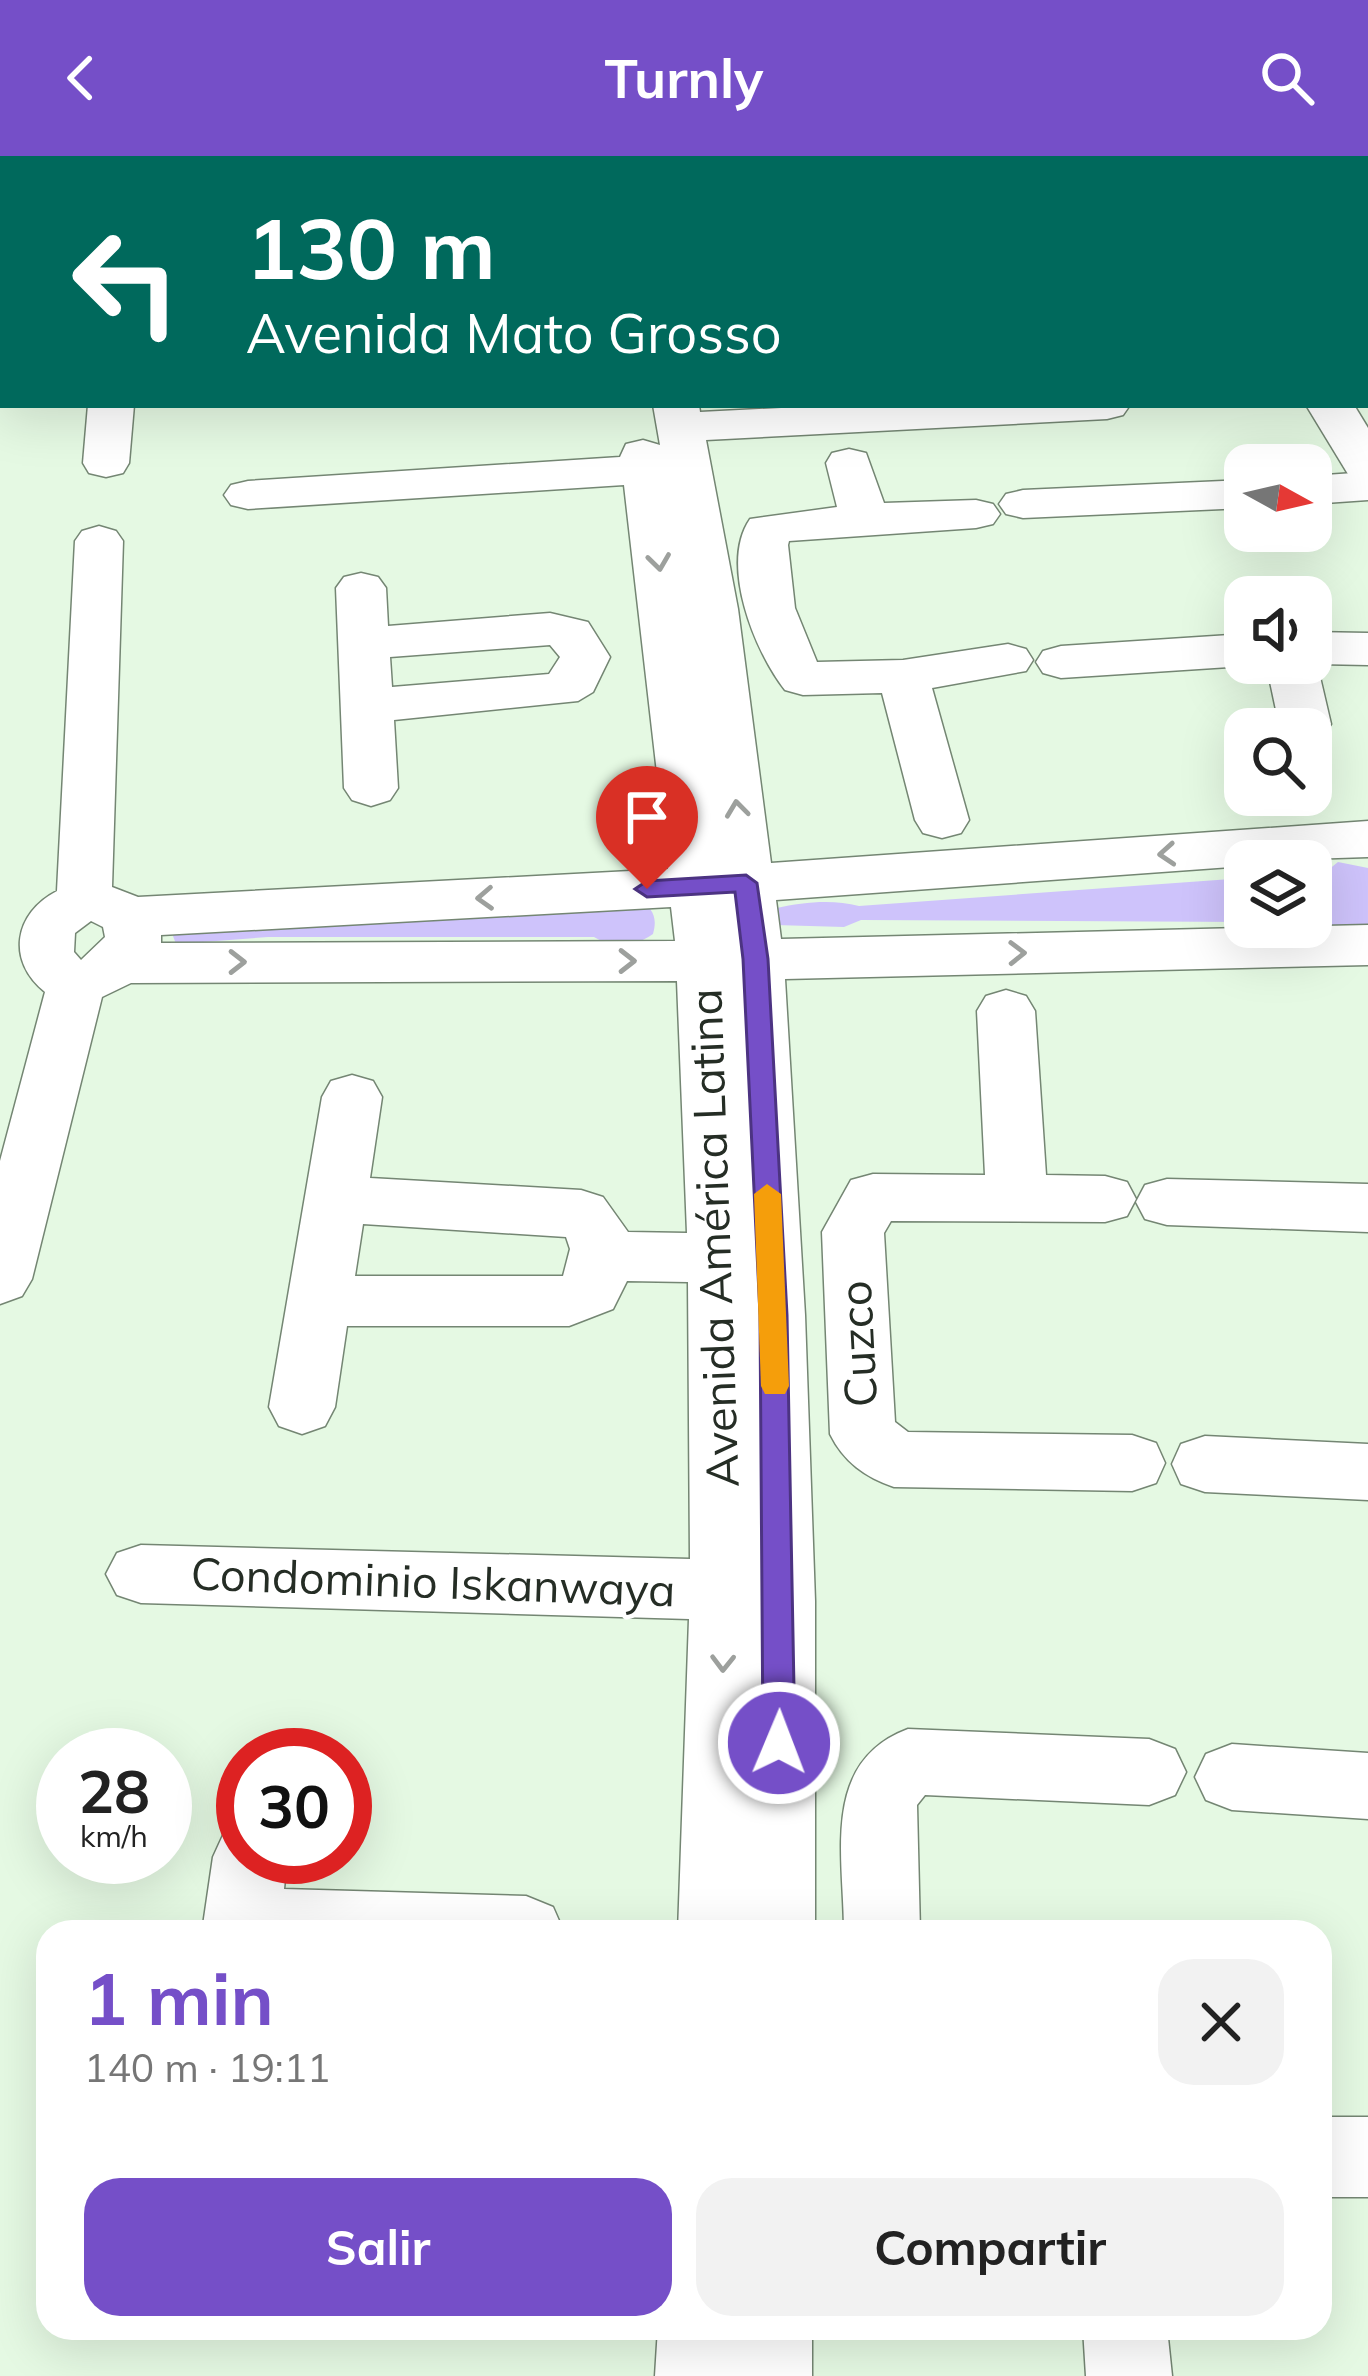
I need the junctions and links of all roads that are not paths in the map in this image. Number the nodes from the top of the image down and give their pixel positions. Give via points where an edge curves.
1 (111, 408) edge
2 (1345, 416) edge
3 (659, 426) edge
4 (1106, 449) edge
5 (106, 463) dead end
6 (849, 463) dead end
7 (1368, 469) edge
8 (1368, 486) edge
9 (1224, 487) edge
10 (1332, 489) edge
11 (248, 495) dead end
12 (1023, 504) dead end
13 (976, 514) dead end
14 (864, 518) junction
15 (99, 541) dead end
16 (361, 588) dead end
17 (721, 616) junction
18 (365, 643) junction
19 (1332, 648) edge
20 (1368, 649) edge
21 (1224, 651) edge
22 (584, 657) junction
23 (1007, 660) dead end
24 (1061, 662) dead end
25 (903, 676) junction
26 (367, 706) junction
27 (371, 788) dead end
28 (942, 820) dead end
29 (1368, 839) edge
30 (720, 885) junction
31 (102, 940) junction
32 (1368, 945) edge
33 (730, 960) junction
34 (1006, 1011) dead end
35 (352, 1097) dead end
36 (1017, 1198) junction
37 (335, 1199) junction
38 (1105, 1199) dead end
39 (1167, 1202) dead end
40 (1368, 1208) edge
41 (604, 1256) junction
42 (718, 1258) junction
43 (0, 1279) edge
44 (319, 1301) junction
45 (856, 1309) junction
46 (773, 1315) junction
47 (302, 1406) dead end
48 (1132, 1463) dead end
49 (1205, 1465) dead end
50 (1368, 1472) edge
51 (141, 1574) dead end
52 (725, 1591) junction
53 (1149, 1772) dead end
54 (1232, 1777) dead end
55 (1368, 1786) edge
56 (244, 1904) edge
57 (405, 1920) edge
58 (716, 1920) edge
59 (777, 1920) edge
60 (882, 1920) edge
61 (1332, 2157) edge
62 (1368, 2157) edge
63 (700, 2340) edge
64 (770, 2340) edge
65 (1126, 2340) edge
66 (698, 2376) edge
67 (769, 2376) edge
68 (1129, 2376) edge

1 - 5 street
2 - 7 main road
3 - 4 street
3 - 11 street
3 - 17 street, Avenida América Latina
4 - 9 street
4 - 12 street
6 - 14 street
8 - 10 street
13 - 14 street
14 - 17 street via 767,529
15 - 31 street
16 - 18 street
17 - 22 street
17 - 25 street via 803,679
17 - 30 street, Avenida América Latina
18 - 22 street via 550,629 570,633
18 - 26 street
19 - 20 street
21 - 24 street
22 - 26 street via 574,681 560,689
23 - 25 street
25 - 28 street
26 - 27 street
29 -> 30 street
30 -> 31 street
30 - 33 street, Avenida América Latina
31 -> 33 street
31 - 43 street
33 -> 32 street
33 - 42 street, Avenida América Latina
33 - 46 street, Avenida América Latina
34 - 36 street
35 - 37 street
36 - 38 street, Cuzco
36 - 45 street, Cuzco via 873,1197 853,1232
37 - 41 street via 581,1214 596,1225
37 - 44 street
39 - 40 street
41 - 42 street
41 - 44 street via 591,1291 569,1301
42 - 52 street, Avenida América Latina
44 - 47 street
45 - 46 street
45 - 48 street, Cuzco via 863,1434 894,1459
46 - 59 street, Avenida América Latina
49 - 50 street
51 - 52 street, Condominio Iskanwaya
52 -> 58 street, Avenida América Latina
53 - 60 street via 908,1762 880,1794
54 - 55 street
56 - 57 street
61 - 62 street
63 - 66 street
64 - 67 street
65 - 68 street

